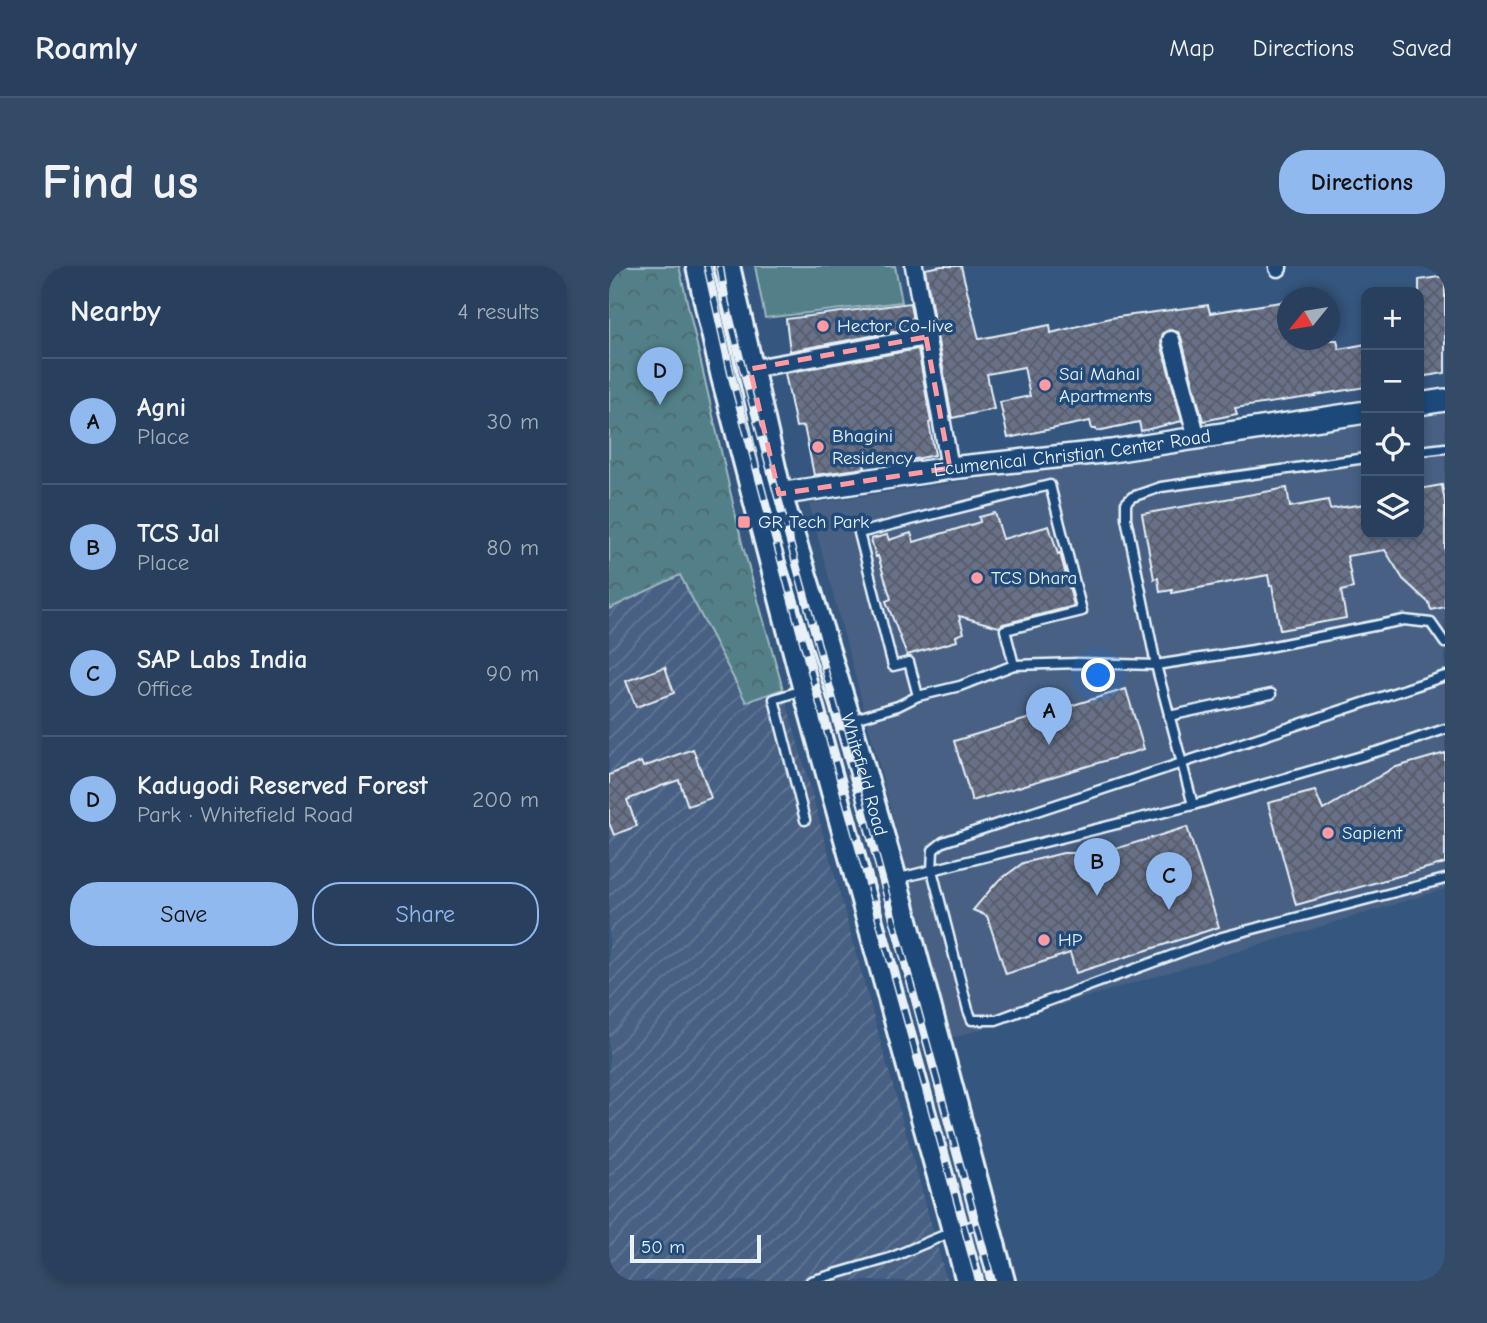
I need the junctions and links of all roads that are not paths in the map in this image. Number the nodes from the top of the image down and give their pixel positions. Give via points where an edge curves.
1 (699, 266) edge
2 (727, 266) edge
3 (913, 266) edge
4 (926, 337) junction
5 (1171, 340) dead end
6 (750, 369) junction
7 (1445, 400) edge
8 (1424, 403) edge
9 (1361, 413) edge
10 (1197, 438) junction
11 (1445, 448) edge
12 (1424, 450) edge
13 (1361, 458) edge
14 (950, 468) junction
15 (779, 494) junction
16 (1445, 643) edge
17 (1014, 665) junction
18 (1156, 665) junction
19 (1445, 676) edge
20 (806, 690) junction
21 (1271, 694) dead end
22 (918, 696) junction
23 (1170, 716) junction
24 (848, 720) junction
25 (1445, 729) edge
26 (1182, 763) junction
27 (1193, 805) junction
28 (805, 820) dead end
29 (932, 870) junction
30 (894, 879) junction
31 (1445, 879) edge
32 (986, 1222) junction
33 (956, 1232) junction
34 (833, 1278) edge
35 (811, 1281) edge
36 (969, 1281) edge
37 (1002, 1281) edge

1 - 20 main road, Whitefield Road
2 - 6 main road, Whitefield Road
3 - 4 street
4 - 6 street
4 - 14 street
5 - 10 street
6 - 15 main road, Whitefield Road
7 - 8 street
9 - 10 street, Ecumenical Christian Center Road
10 - 14 street, Ecumenical Christian Center Road
11 - 12 lane
13 - 18 lane via 1161,487 1126,503
14 - 15 street, Ecumenical Christian Center Road
15 - 24 main road, Whitefield Road
16 - 18 lane via 1431,623 1404,620
17 - 18 lane
17 - 22 lane
17 - 22 lane via 1005,630 1082,611 1050,485 859,533 893,666 909,662
18 - 23 lane
19 - 26 lane
20 - 28 lane via 774,699
20 - 33 main road, Whitefield Road
21 - 23 lane
22 - 24 lane
23 - 26 lane
24 - 30 main road, Whitefield Road
25 - 27 lane
26 - 27 lane
26 - 29 lane via 943,842 933,850
27 - 29 lane
29 - 30 lane
29 - 31 lane via 972,1020 996,1020 1223,937
30 - 32 main road, Whitefield Road
32 - 33 lane
32 - 37 main road, Whitefield Road
33 - 34 lane
33 - 36 main road, Whitefield Road
34 - 35 lane

